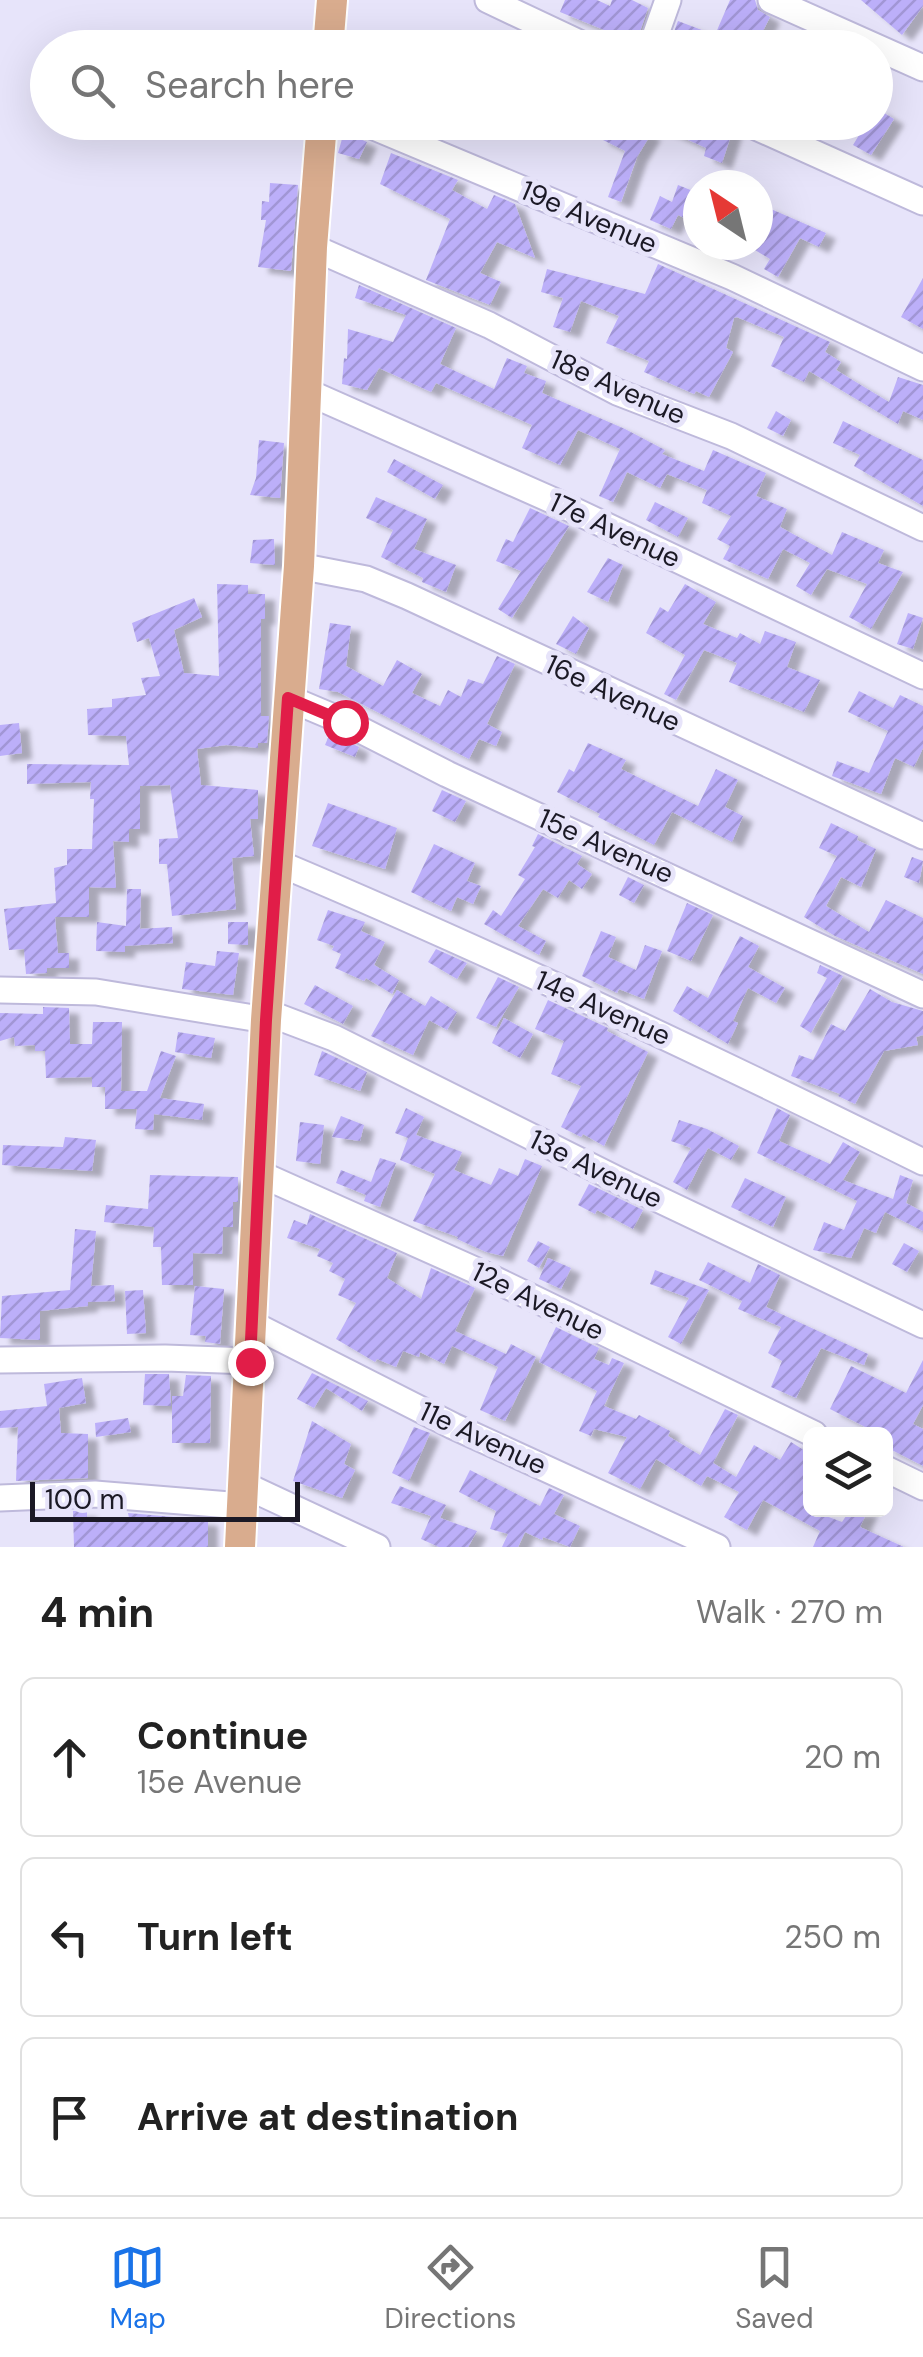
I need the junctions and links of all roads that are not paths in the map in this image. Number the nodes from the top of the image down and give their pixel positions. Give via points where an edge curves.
1 (332, 0) edge
2 (488, 0) edge
3 (668, 0) edge
4 (771, 0) edge
5 (330, 30) edge
6 (552, 30) edge
7 (657, 30) edge
8 (838, 30) edge
9 (893, 55) edge
10 (923, 68) edge
11 (321, 140) edge
12 (405, 140) edge
13 (784, 140) edge
14 (923, 202) edge
15 (312, 247) junction
16 (923, 368) edge
17 (305, 390) junction
18 (923, 528) edge
19 (298, 566) junction
20 (923, 676) edge
21 (288, 698) junction
22 (923, 836) edge
23 (278, 863) junction
24 (0, 990) edge
25 (923, 995) edge
26 (268, 1017) junction
27 (923, 1162) edge
28 (260, 1174) junction
29 (252, 1324) junction
30 (923, 1325) edge
31 (0, 1360) edge
32 (250, 1362) junction
33 (803, 1429) edge
34 (893, 1472) edge
35 (923, 1487) edge
36 (242, 1495) junction
37 (0, 1498) edge
38 (240, 1547) edge
39 (377, 1547) edge
40 (717, 1547) edge

1 - 5 main road
2 - 6 street
3 - 7 street
4 - 8 street
9 - 10 street
11 - 15 main road
12 - 16 street, 19e Avenue via 732,277
13 - 14 street
15 - 17 main road
15 - 18 street, 18e Avenue
17 - 19 main road
17 - 20 street, 17e Avenue
19 - 21 main road
19 - 22 street, 16e Avenue via 407,596
21 - 23 main road
21 - 25 street, 15e Avenue
23 - 26 main road
23 - 27 street, 14e Avenue via 678,1042
24 - 26 street, 13e Avenue via 96,992
26 - 28 main road
26 - 30 street, 13e Avenue via 334,1038
28 - 29 main road
28 - 33 street, 12e Avenue
29 - 32 main road
29 - 40 street, 11e Avenue via 453,1426
31 - 32 street
32 - 36 main road
34 - 35 street
36 - 37 street
36 - 38 main road
36 - 39 street

